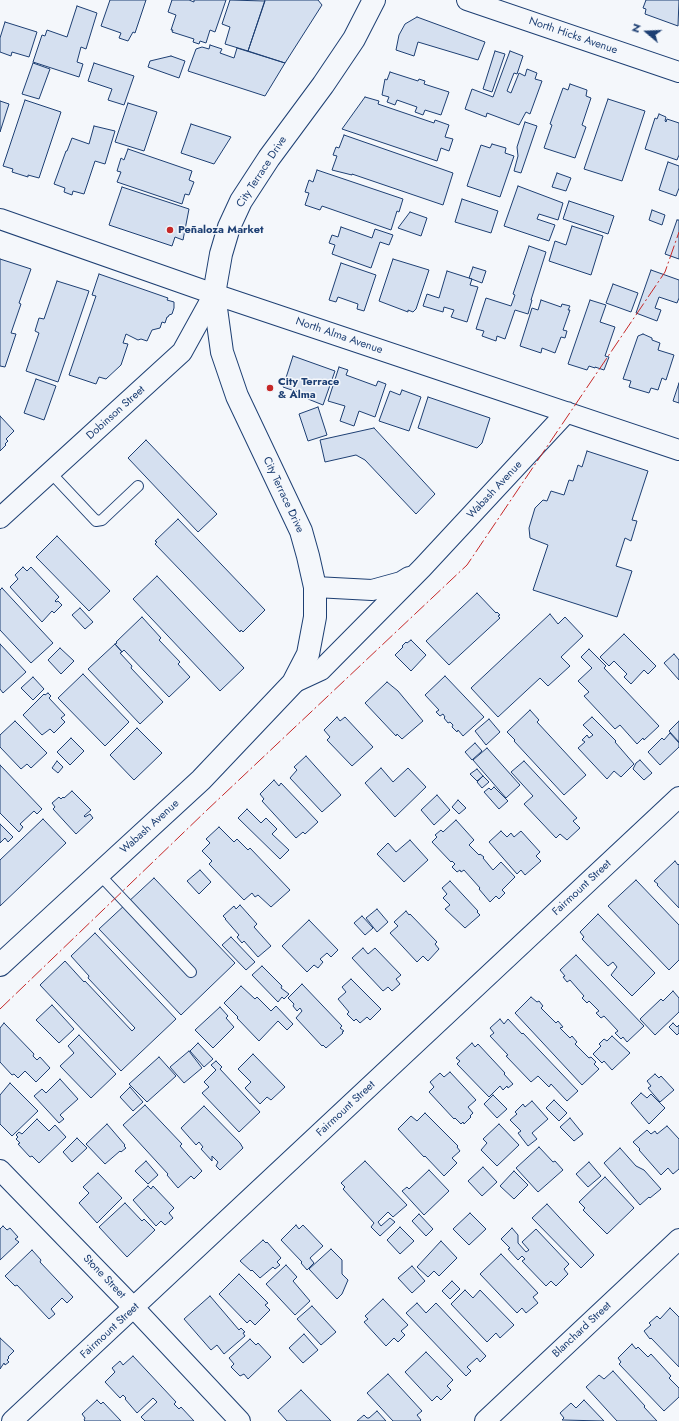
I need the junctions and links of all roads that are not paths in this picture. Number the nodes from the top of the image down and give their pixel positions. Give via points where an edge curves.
1 (374, 0) edge
2 (467, 0) edge
3 (679, 72) edge
4 (0, 220) edge
5 (214, 294) junction
6 (567, 412) junction
7 (679, 450) edge
8 (50, 472) junction
9 (138, 486) dead end
10 (0, 518) edge
11 (422, 568) junction
12 (315, 587) junction
13 (293, 683) junction
14 (679, 797) edge
15 (99, 874) junction
16 (0, 965) edge
17 (192, 972) dead end
18 (0, 1170) edge
19 (679, 1239) edge
20 (134, 1308) junction
21 (12, 1421) edge
22 (240, 1421) edge
23 (485, 1421) edge

1 - 5 street, City Terrace Drive via 354,39 323,86 269,158 241,201 229,227 221,254
2 - 3 street, North Hicks Avenue
4 - 5 street, North Alma Avenue
5 - 6 street, North Alma Avenue
5 - 8 street, Dobinson Street via 182,352
5 - 12 street, City Terrace Drive via 222,352 237,396 301,531
6 - 7 street, North Alma Avenue
6 - 11 street, Wabash Avenue
8 - 9 lane via 96,521 102,520
8 - 10 street, Dobinson Street
11 - 12 street, Wabash Avenue via 401,582 372,590
11 - 13 street, Wabash Avenue via 321,670
12 - 13 street, Wabash Avenue via 315,617 308,654
13 - 15 street, Wabash Avenue via 201,780
14 - 20 street, Fairmount Street
15 - 16 street, Wabash Avenue
15 - 17 lane
18 - 20 street, Stone Street
19 - 23 street, Blanchard Street
20 - 21 street, Fairmount Street
20 - 22 street, Stone Street

